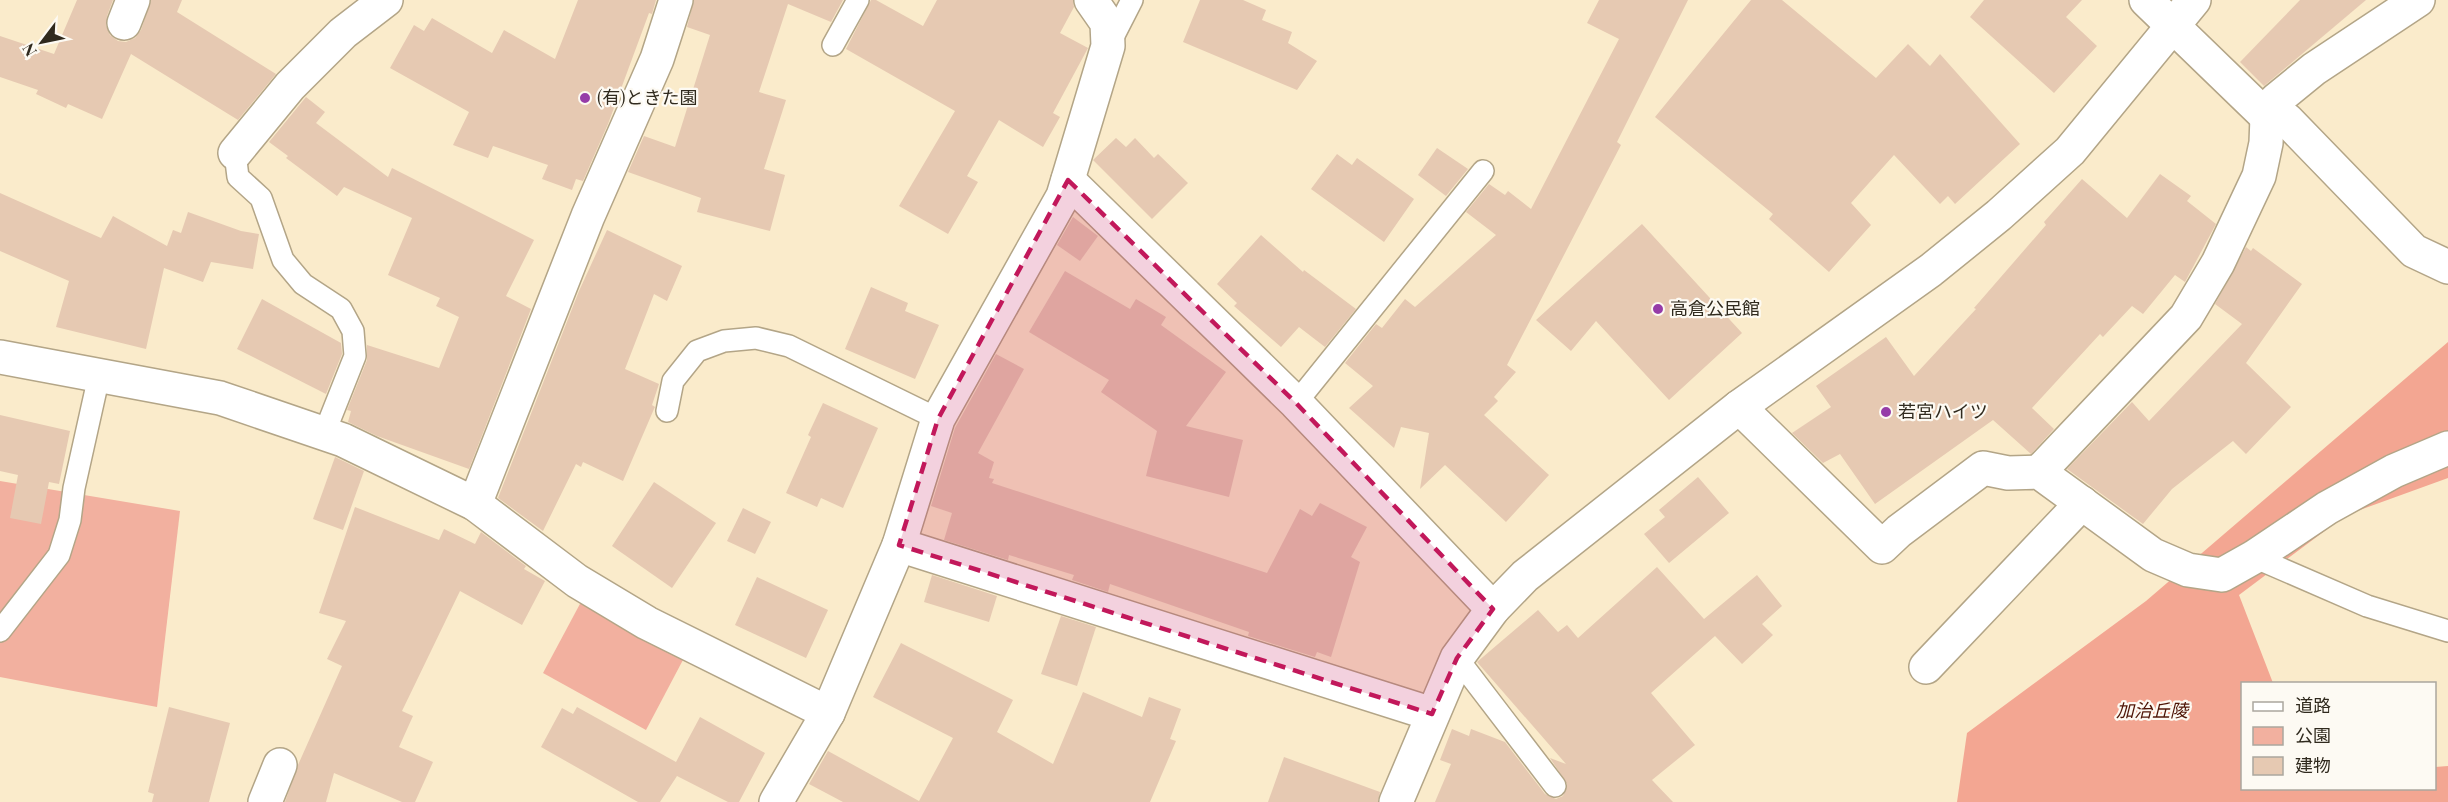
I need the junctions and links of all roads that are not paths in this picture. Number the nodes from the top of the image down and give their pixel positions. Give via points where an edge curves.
1 (386, 0) edge
2 (676, 0) edge
3 (858, 0) edge
4 (1091, 0) edge
5 (1132, 0) edge
6 (2146, 0) edge
7 (2194, 0) edge
8 (2418, 0) edge
9 (2174, 25) junction
10 (834, 45) dead end
11 (1108, 46) junction
12 (2267, 117) junction
13 (235, 153) joint
14 (1483, 171) dead end
15 (1068, 180) junction
16 (2448, 267) edge
17 (0, 357) edge
18 (99, 376) junction
19 (1296, 403) junction
20 (1738, 407) junction
21 (667, 411) dead end
22 (938, 419) junction
23 (324, 434) junction
24 (2448, 448) edge
25 (2039, 472) junction
26 (2082, 503) junction
27 (475, 504) junction
28 (899, 545) junction
29 (2254, 557) junction
30 (1493, 609) junction
31 (0, 631) edge
32 (2448, 631) edge
33 (1457, 658) junction
34 (1926, 667) dead end
35 (828, 713) junction
36 (1432, 714) junction
37 (280, 765) dead end
38 (1555, 786) dead end
39 (265, 802) edge
40 (776, 802) edge
41 (1396, 802) edge

1 - 13 street via 343,33 290,86
2 - 27 street via 657,59 588,216
3 - 10 lane
4 - 11 street via 1107,23
5 - 11 lane
6 - 9 street
7 - 9 street
8 - 12 street via 2314,69 2276,100
9 - 12 street
9 - 20 street via 2070,151 1999,215 1931,270
11 - 15 street
12 - 16 street via 2287,120 2414,251
12 - 25 street via 2259,176 2218,263 2186,317
13 - 23 lane via 238,177 261,198 283,260 303,284 340,309 353,331 354,356
14 - 19 lane
15 - 19 street
15 - 22 street via 1063,196
17 - 18 street
18 - 23 street via 220,398
18 - 31 lane via 70,520 58,555
19 - 30 street
20 - 25 street via 1882,547 1983,468 2008,473
20 - 30 street via 1525,576
21 - 22 lane via 673,381 697,351 724,340 756,338 789,346
22 - 28 street
23 - 27 street
24 - 29 street via 2394,471 2327,508
25 - 26 street
26 - 29 street via 2153,555 2188,570 2222,575
26 - 34 street
27 - 35 street via 577,581 647,623
28 - 35 street
28 - 36 street
29 - 32 lane via 2367,606
30 - 33 street
33 - 36 street
33 - 38 lane
35 - 40 street
36 - 41 street
37 - 39 street

